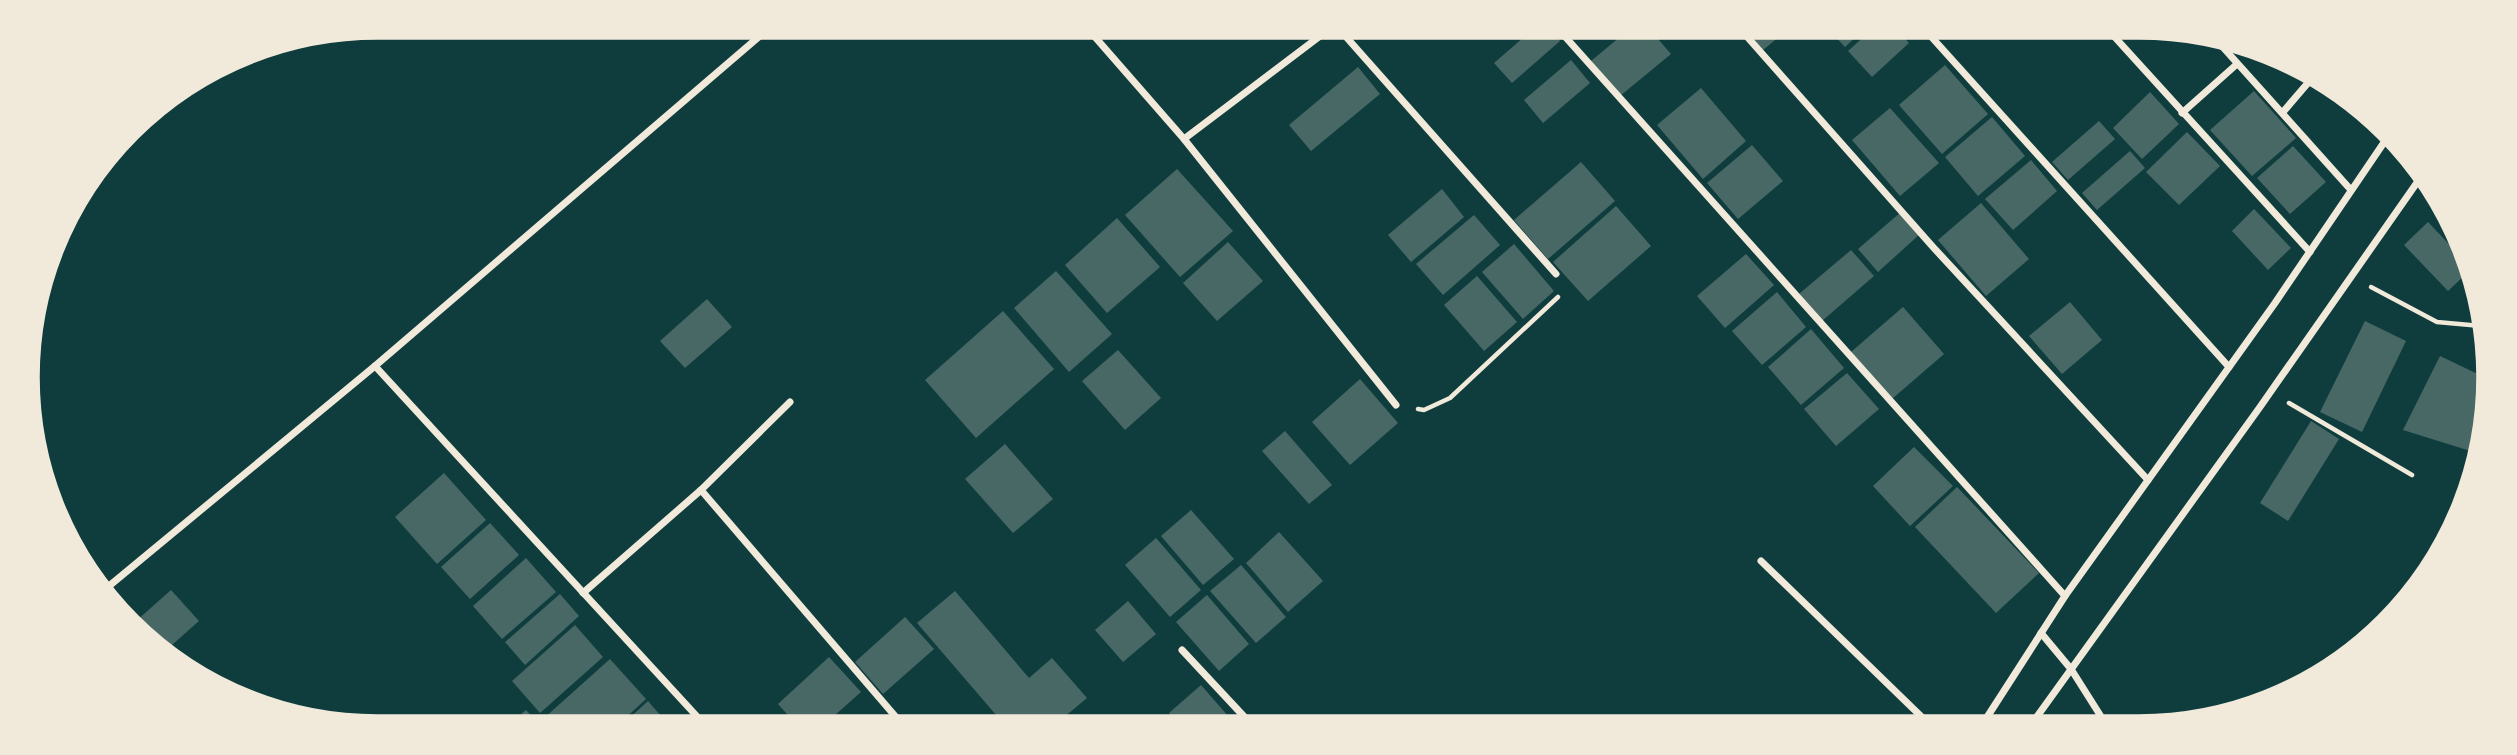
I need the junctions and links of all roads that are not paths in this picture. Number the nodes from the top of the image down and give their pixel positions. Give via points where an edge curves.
1 (757, 38) edge
2 (1096, 38) edge
3 (1318, 38) edge
4 (1347, 38) edge
5 (1566, 38) edge
6 (1748, 38) edge
7 (1932, 38) edge
8 (2115, 38) edge
9 (2224, 49) edge
10 (2237, 64) junction
11 (2307, 83) edge
12 (2283, 112) junction
13 (2182, 113) junction
14 (1185, 139) junction
15 (2384, 143) edge
16 (2417, 183) edge
17 (2351, 190) junction
18 (2310, 252) junction
19 (1556, 274) road end
20 (375, 366) junction
21 (2229, 367) junction
22 (790, 402) dead end
23 (1395, 405) road end
24 (2148, 480) junction
25 (701, 490) junction
26 (1761, 561) dead end
27 (110, 585) edge
28 (583, 593) junction
29 (2065, 596) junction
30 (2041, 633) junction
31 (1182, 650) dead end
32 (2071, 669) junction
33 (697, 716) edge
34 (895, 716) edge
35 (1244, 716) edge
36 (1921, 716) edge
37 (1988, 716) edge
38 (2038, 716) edge
39 (2101, 716) edge

1 - 20 street
2 - 14 street
3 - 14 street
4 - 19 street
5 - 29 street
6 - 24 street
7 - 21 street
8 - 13 street
9 - 10 street
10 - 12 street
10 - 13 street
11 - 12 street
12 - 17 street
13 - 18 street
14 - 23 street
15 - 17 street
16 - 32 street
17 - 18 street
18 - 21 street
20 - 27 street
20 - 28 street
21 - 24 street
22 - 25 street
24 - 29 street
25 - 28 street
25 - 34 street
26 - 36 street
28 - 33 street
29 - 30 street
30 - 32 street
30 - 37 street
31 - 35 street
32 - 38 street
32 - 39 street

